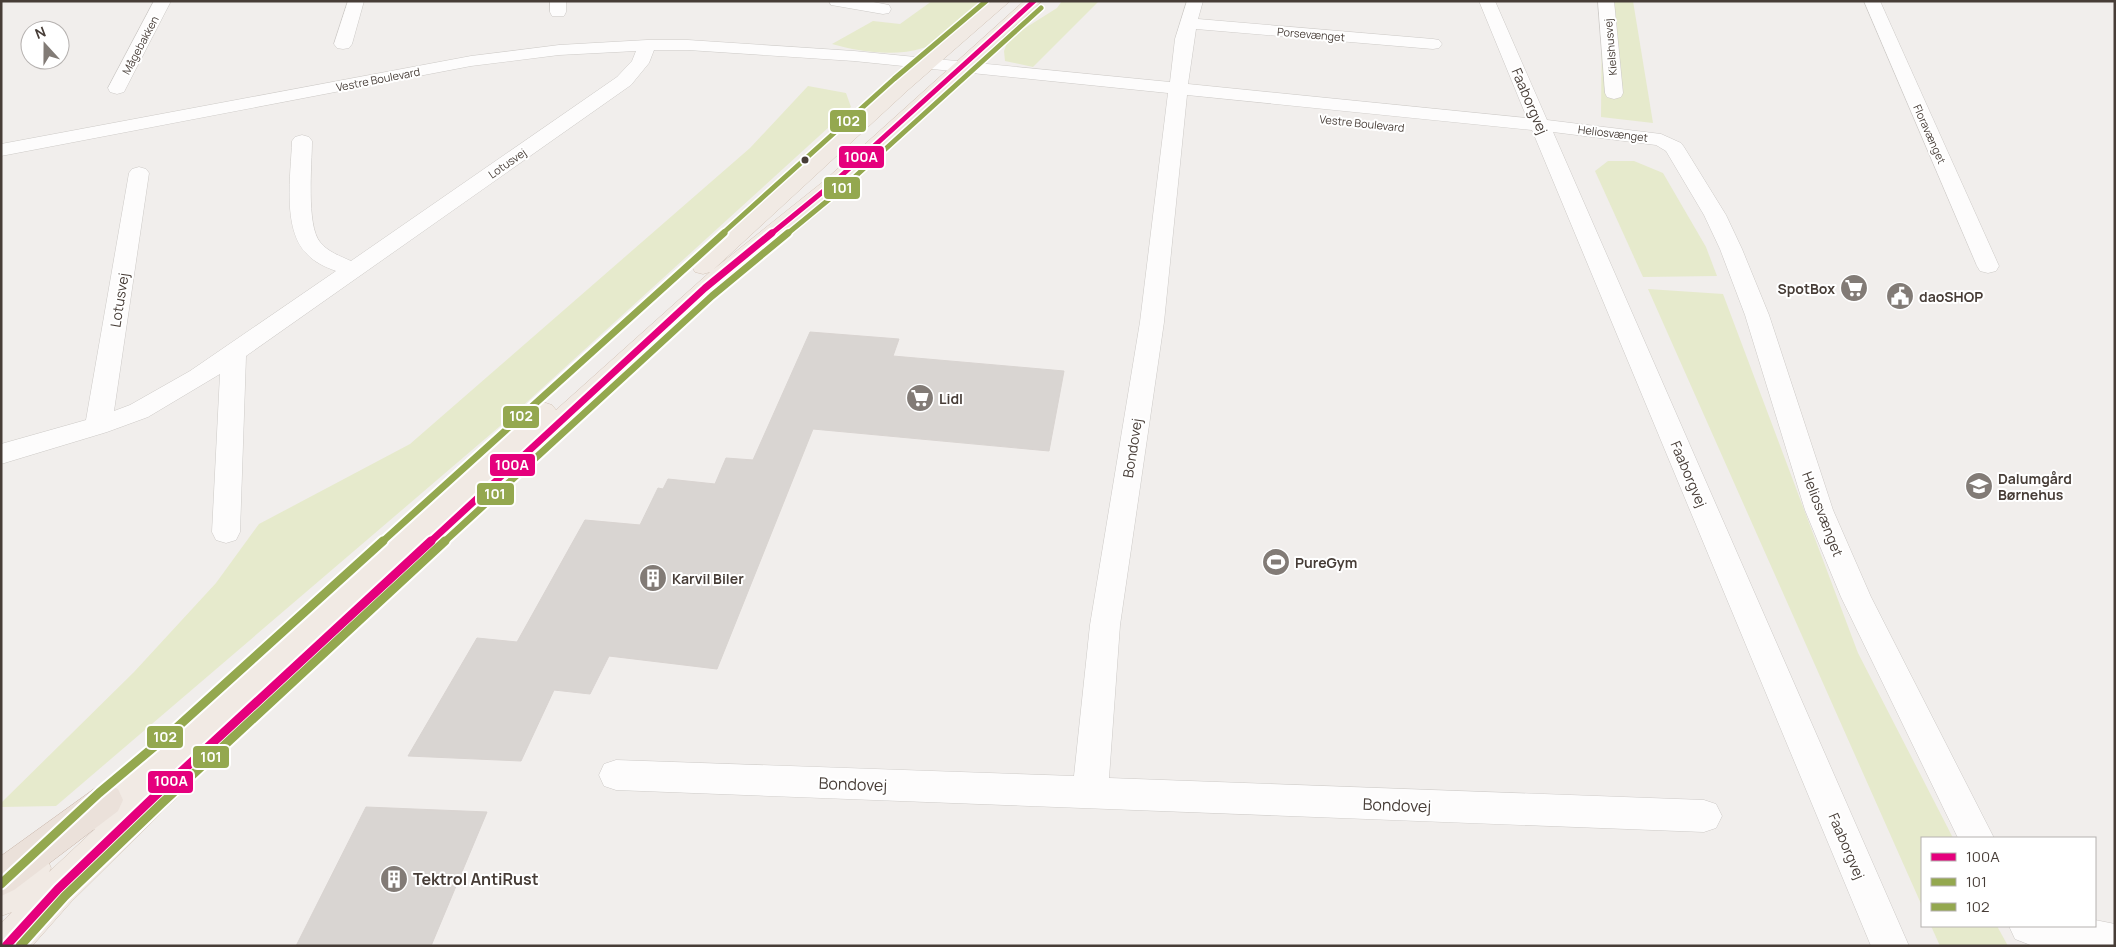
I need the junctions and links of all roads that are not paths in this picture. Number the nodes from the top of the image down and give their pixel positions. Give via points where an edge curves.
1 (163, 1) edge
2 (356, 1) edge
3 (838, 1) edge
4 (1002, 1) edge
5 (1015, 1) edge
6 (1034, 1) edge
7 (1195, 1) edge
8 (1488, 1) edge
9 (1606, 1) edge
10 (1872, 1) edge
11 (883, 9) dead end
12 (1188, 23) junction
13 (343, 44) dead end
14 (1433, 44) dead end
15 (648, 45) junction
16 (939, 71) junction
17 (117, 88) dead end
18 (1614, 93) dead end
19 (1178, 96) junction
20 (1544, 134) junction
21 (302, 141) dead end
22 (1, 150) edge
23 (139, 173) dead end
24 (1988, 266) dead end
25 (354, 270) junction
26 (234, 354) junction
27 (98, 426) junction
28 (2, 455) edge
29 (226, 532) dead end
30 (616, 775) dead end
31 (1090, 793) junction
32 (106, 800) junction
33 (1704, 816) dead end
34 (1976, 837) edge
35 (1, 878) edge
36 (1, 898) edge
37 (2022, 927) edge
38 (2033, 927) edge
39 (2115, 943) edge
40 (6, 946) edge
41 (1890, 946) edge
42 (2032, 946) edge

1 - 17 street, Mågebakken
2 - 13 street
3 - 11 street
4 - 16 main road
5 - 16 main road
6 - 16 main road
7 - 12 street
8 - 20 street, Faaborgvej
9 - 18 street, Kielshusvej
10 - 24 street, Floravænget
12 - 14 street, Porsevænget
12 - 19 street
15 - 16 street, Vestre Boulevard via 759,49 843,70
15 - 22 street, Vestre Boulevard via 471,61
15 - 25 street, Lotusvej via 640,63 624,82
16 - 19 street, Vestre Boulevard
16 - 32 main road via 181,738
16 - 40 main road via 831,185 705,288 155,796 58,889
19 - 20 street, Vestre Boulevard
19 - 31 street, Bondovej via 1152,322 1105,626
20 - 34 street, Heliosvænget via 1650,154 1669,160 1695,180 1746,282 1819,510 1856,597
20 - 41 street, Faaborgvej
21 - 25 street via 305,234 312,247 327,259
23 - 27 street, Lotusvej
25 - 26 street, Lotusvej
26 - 27 street, Lotusvej via 139,411
26 - 29 street
27 - 28 street, Lotusvej
30 - 31 street, Bondovej
31 - 33 street, Bondovej
32 - 35 highway
32 - 36 main road
37 - 42 street
38 - 39 street

